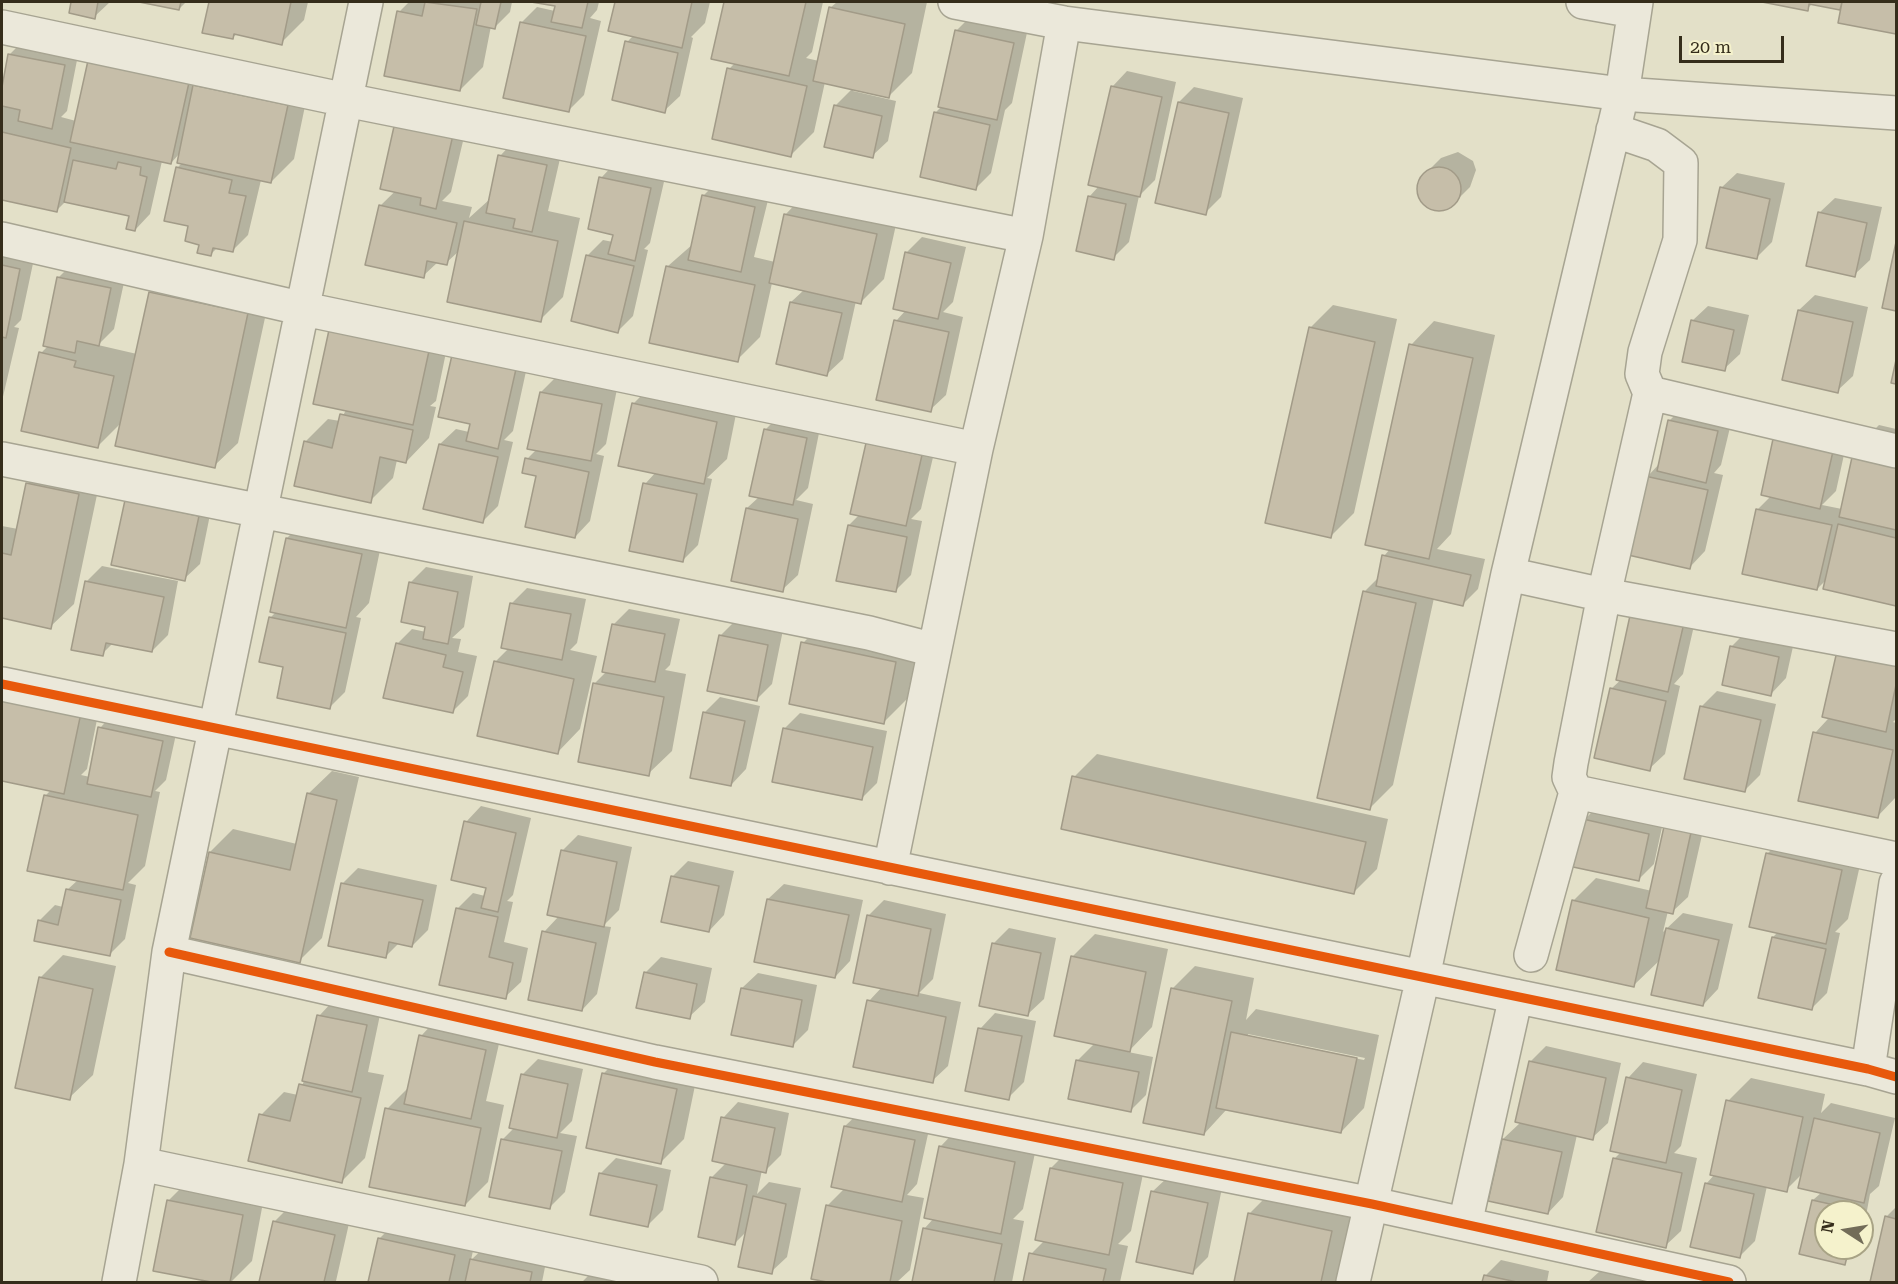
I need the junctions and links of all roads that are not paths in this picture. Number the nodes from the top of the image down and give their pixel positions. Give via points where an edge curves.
1 (366, 2) edge
2 (955, 2) edge
3 (1583, 2) edge
4 (1635, 6) edge
5 (1064, 23) junction
6 (2, 27) edge
7 (1622, 94) junction
8 (346, 100) junction
9 (1896, 113) edge
10 (1613, 130) junction
11 (1026, 236) junction
12 (2, 239) edge
13 (304, 309) junction
14 (1650, 393) junction
15 (976, 449) junction
16 (1896, 451) edge
17 (2, 459) edge
18 (260, 513) junction
19 (1508, 574) junction
20 (1604, 596) junction
21 (1896, 649) edge
22 (934, 650) junction
23 (2, 684) edge
24 (216, 728) junction
25 (1576, 792) junction
26 (1896, 859) edge
27 (890, 868) junction
28 (1896, 883) edge
29 (169, 952) junction
30 (1532, 955) dead end
31 (1423, 977) junction
32 (1516, 996) junction
33 (1882, 1072) edge
34 (141, 1164) junction
35 (1372, 1204) junction
36 (1465, 1224) junction
37 (119, 1282) edge
38 (701, 1282) edge
39 (1353, 1282) edge
40 (1729, 1282) edge

1 - 8 street
2 - 5 street
3 - 4 street
4 - 7 street
5 - 7 street
5 - 11 street
6 - 8 street
7 - 9 street
7 - 10 street
8 - 11 street
8 - 13 street
10 - 14 street via 1657,145 1681,163 1680,240 1645,352 1642,374
10 - 19 street
11 - 15 street
12 - 13 street
13 - 15 street
13 - 18 street
14 - 16 street
14 - 20 street
15 - 22 street
17 - 18 street
18 - 22 street via 858,631
18 - 24 street
19 - 20 street
19 - 31 street
20 - 21 street
20 - 25 street via 1571,763 1569,777
22 - 27 street
23 - 24 street
24 - 27 street
24 - 29 street
25 - 26 street
25 - 30 street
27 - 31 street
28 - 33 street
29 - 34 street
29 - 35 street via 655,1062
31 - 32 street
31 - 35 street
32 - 33 street
32 - 36 street
34 - 37 street
34 - 38 street
35 - 36 street
35 - 39 street
36 - 40 street

